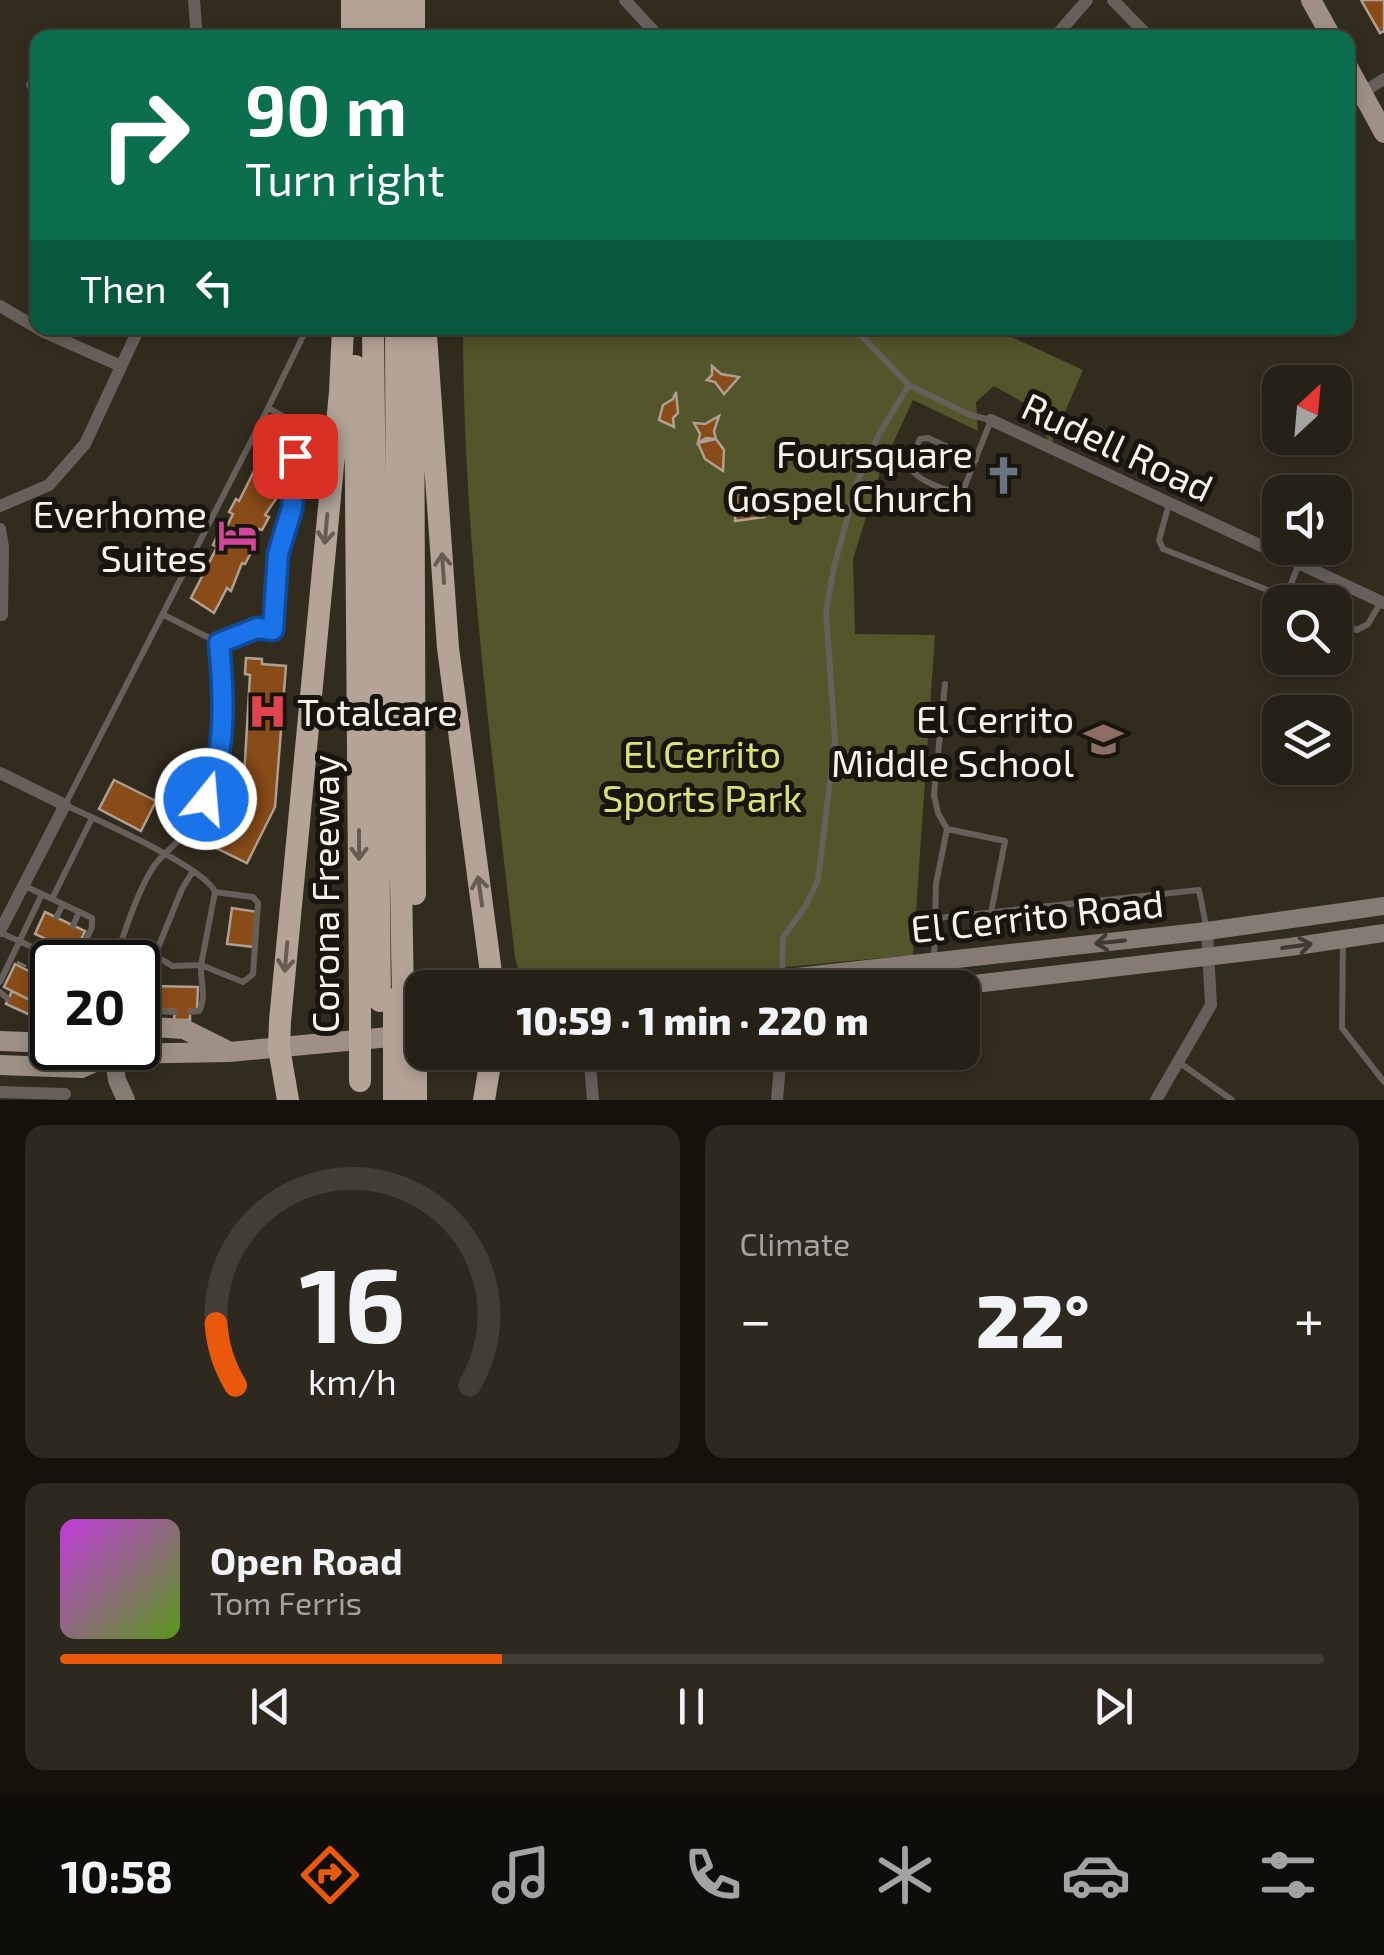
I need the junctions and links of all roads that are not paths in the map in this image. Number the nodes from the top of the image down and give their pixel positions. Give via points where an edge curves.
1 (194, 0) edge
2 (352, 0) edge
3 (373, 0) edge
4 (395, 0) edge
5 (414, 0) edge
6 (625, 0) edge
7 (1087, 0) edge
8 (1113, 0) edge
9 (1311, 0) edge
10 (196, 30) edge
11 (352, 30) edge
12 (373, 30) edge
13 (396, 30) edge
14 (414, 30) edge
15 (653, 30) edge
16 (1061, 30) edge
17 (1142, 30) edge
18 (1328, 30) edge
19 (1384, 79) edge
20 (1355, 80) edge
21 (1362, 93) junction
22 (1384, 133) edge
23 (0, 306) edge
24 (30, 324) edge
25 (51, 335) edge
26 (136, 335) edge
27 (304, 335) edge
28 (343, 335) edge
29 (354, 335) edge
30 (373, 335) edge
31 (396, 335) edge
32 (413, 335) edge
33 (426, 335) edge
34 (861, 335) edge
35 (122, 366) junction
36 (909, 385) junction
37 (268, 408) junction
38 (991, 420) junction
39 (976, 460) junction
40 (1169, 503) junction
41 (0, 506) edge
42 (375, 514) junction
43 (0, 530) edge
44 (1262, 546) edge
45 (1303, 565) edge
46 (1262, 588) edge
47 (1383, 602) edge
48 (2, 614) edge
49 (164, 615) junction
50 (1352, 627) edge
51 (219, 643) junction
52 (945, 684) dead end
53 (0, 772) edge
54 (358, 786) junction
55 (65, 804) junction
56 (92, 818) junction
57 (947, 829) junction
58 (165, 854) junction
59 (193, 871) junction
60 (24, 886) junction
61 (215, 892) junction
62 (42, 894) junction
63 (52, 899) junction
64 (62, 904) junction
65 (1384, 906) edge
66 (79, 912) junction
67 (992, 912) junction
68 (56, 918) dead end
69 (938, 918) junction
70 (73, 926) dead end
71 (1207, 931) junction
72 (0, 932) edge
73 (1384, 933) edge
74 (1344, 939) junction
75 (85, 940) edge
76 (123, 940) edge
77 (20, 941) junction
78 (160, 943) edge
79 (30, 946) edge
80 (1209, 956) junction
81 (160, 958) edge
82 (934, 962) junction
83 (202, 965) junction
84 (491, 970) edge
85 (782, 970) edge
86 (873, 970) edge
87 (0, 982) edge
88 (980, 983) edge
89 (0, 992) edge
90 (8, 999) dead end
91 (390, 1000) junction
92 (160, 1011) edge
93 (174, 1012) dead end
94 (190, 1012) dead end
95 (160, 1027) edge
96 (405, 1036) edge
97 (0, 1041) edge
98 (30, 1042) edge
99 (279, 1048) junction
100 (229, 1052) junction
101 (160, 1053) edge
102 (1180, 1063) junction
103 (0, 1065) edge
104 (30, 1066) edge
105 (115, 1070) edge
106 (489, 1070) edge
107 (590, 1070) edge
108 (780, 1070) edge
109 (1384, 1082) edge
110 (388, 1088) edge
111 (0, 1092) edge
112 (65, 1094) dead end
113 (126, 1100) edge
114 (288, 1100) edge
115 (416, 1100) edge
116 (484, 1100) edge
117 (593, 1100) edge
118 (777, 1100) edge
119 (1156, 1100) edge
120 (1232, 1100) edge

1 - 10 street
2 - 11 highway
3 - 12 highway
4 - 13 highway
5 - 14 highway
6 - 15 street
7 - 16 street
8 - 17 street
9 - 18 main road
19 - 21 street
20 - 21 main road
21 - 22 main road
23 - 24 street
25 - 35 street
26 - 35 street
27 - 37 lane
28 -> 99 highway
29 - 54 highway, Corona Freeway
30 - 42 highway
31 - 91 highway via 398,856
32 - 91 highway, Corona Freeway
84 -> 33 highway via 448,648
34 - 36 lane
35 - 41 street via 85,444 49,485
36 - 38 lane
36 - 85 lane via 857,482 834,567 826,611 835,740 818,880 783,937
37 - 49 lane
37 - 51 lane via 293,429 295,456 273,630 257,628
38 - 39 lane
38 - 40 street, Rudell Road
39 - 39 lane via 928,438 920,439 908,466 954,492 963,491
40 - 44 street, Rudell Road
40 - 46 lane via 1159,540 1164,549
42 - 54 highway
42 - 91 highway
43 - 48 street
45 - 47 street, Rudell Road
47 - 50 lane via 1368,624
49 - 51 lane
49 - 55 lane
51 - 58 lane via 218,764 197,815
52 - 57 lane via 934,795
53 - 55 street
54 -> 91 highway, Corona Freeway
55 - 56 lane
55 - 60 street
56 - 58 lane
56 - 63 lane
57 - 67 lane via 1005,841
57 - 69 lane via 936,884
58 - 59 lane
58 - 76 lane
59 - 61 lane via 211,881
59 - 78 lane
60 - 62 lane
60 - 72 street
61 - 83 lane
61 - 83 lane via 258,903 253,974 244,982
62 - 63 lane
62 - 77 lane
63 - 64 lane
64 - 66 lane
64 - 68 lane
65 - 71 main road, El Cerrito Road
66 - 70 lane
66 - 75 lane via 93,921
67 - 69 lane
67 - 71 lane via 1198,890
69 - 82 lane
71 - 80 street
71 -> 82 main road, El Cerrito Road
72 - 77 lane
73 - 74 main road, El Cerrito Road
80 -> 74 main road, El Cerrito Road
74 - 109 lane via 1342,1028
77 - 79 lane
77 - 87 lane
80 - 88 main road, El Cerrito Road
80 - 102 street via 1211,1005
81 - 83 lane via 172,966
82 - 86 main road, El Cerrito Road
83 - 94 lane via 204,1000
89 - 90 lane
91 - 110 highway, Corona Freeway, bridge
91 - 110 highway, Corona Freeway, bridge
92 - 93 lane
95 - 100 main road via 184,1029
96 - 99 main road
97 - 98 main road
99 - 100 main road
99 - 114 highway
100 - 101 main road
102 - 119 street
102 - 120 lane
103 - 104 main road
105 - 113 main road
106 - 116 highway
107 - 117 street
108 - 118 street
110 - 115 highway, Corona Freeway
111 - 112 street

